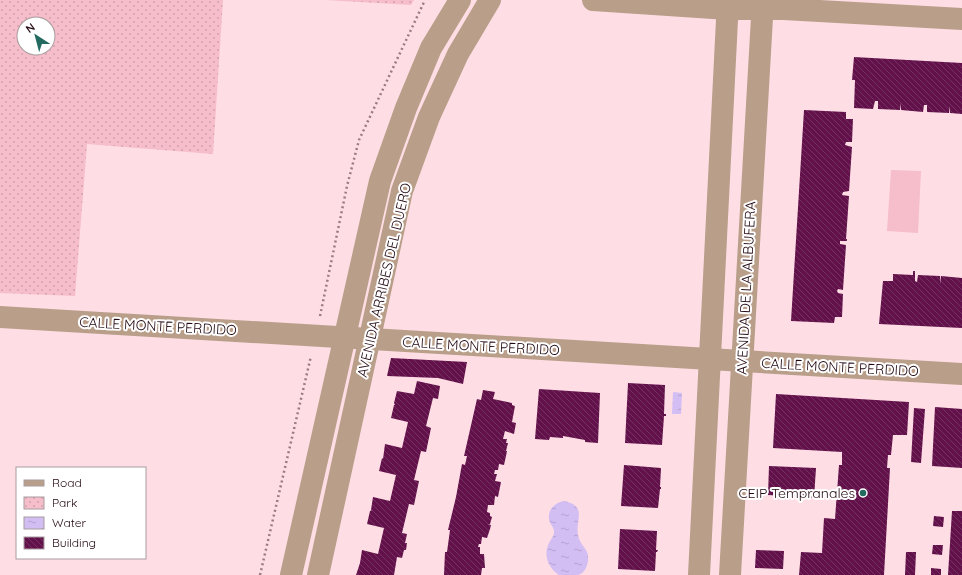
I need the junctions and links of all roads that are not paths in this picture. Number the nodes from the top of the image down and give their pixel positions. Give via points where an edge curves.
1 (460, 0) edge
2 (490, 0) edge
3 (593, 0) edge
4 (763, 4) edge
5 (728, 5) edge
6 (962, 19) edge
7 (0, 317) edge
8 (344, 338) junction
9 (370, 339) junction
10 (710, 359) junction
11 (742, 361) junction
12 (962, 374) edge
13 (291, 575) edge
14 (318, 575) edge
15 (699, 575) edge
16 (730, 575) edge

1 - 8 street, AVENIDA ARRIBES DEL DUERO via 431,48 380,181
2 - 9 street, AVENIDA ARRIBES DEL DUERO via 458,54 438,96 402,191
3 - 5 street
4 - 5 street
4 - 6 street via 784,9
4 - 11 street, AVENIDA DE LA ALBUFERA
5 - 10 street
7 - 8 street, CALLE MONTE PERDIDO
8 - 9 street, CALLE MONTE PERDIDO
8 - 13 street, AVENIDA ARRIBES DEL DUERO
9 - 10 street, CALLE MONTE PERDIDO
9 - 14 street, AVENIDA ARRIBES DEL DUERO
10 - 11 street, CALLE MONTE PERDIDO
10 - 15 street
11 - 12 street, CALLE MONTE PERDIDO
11 - 16 street, AVENIDA DE LA ALBUFERA

